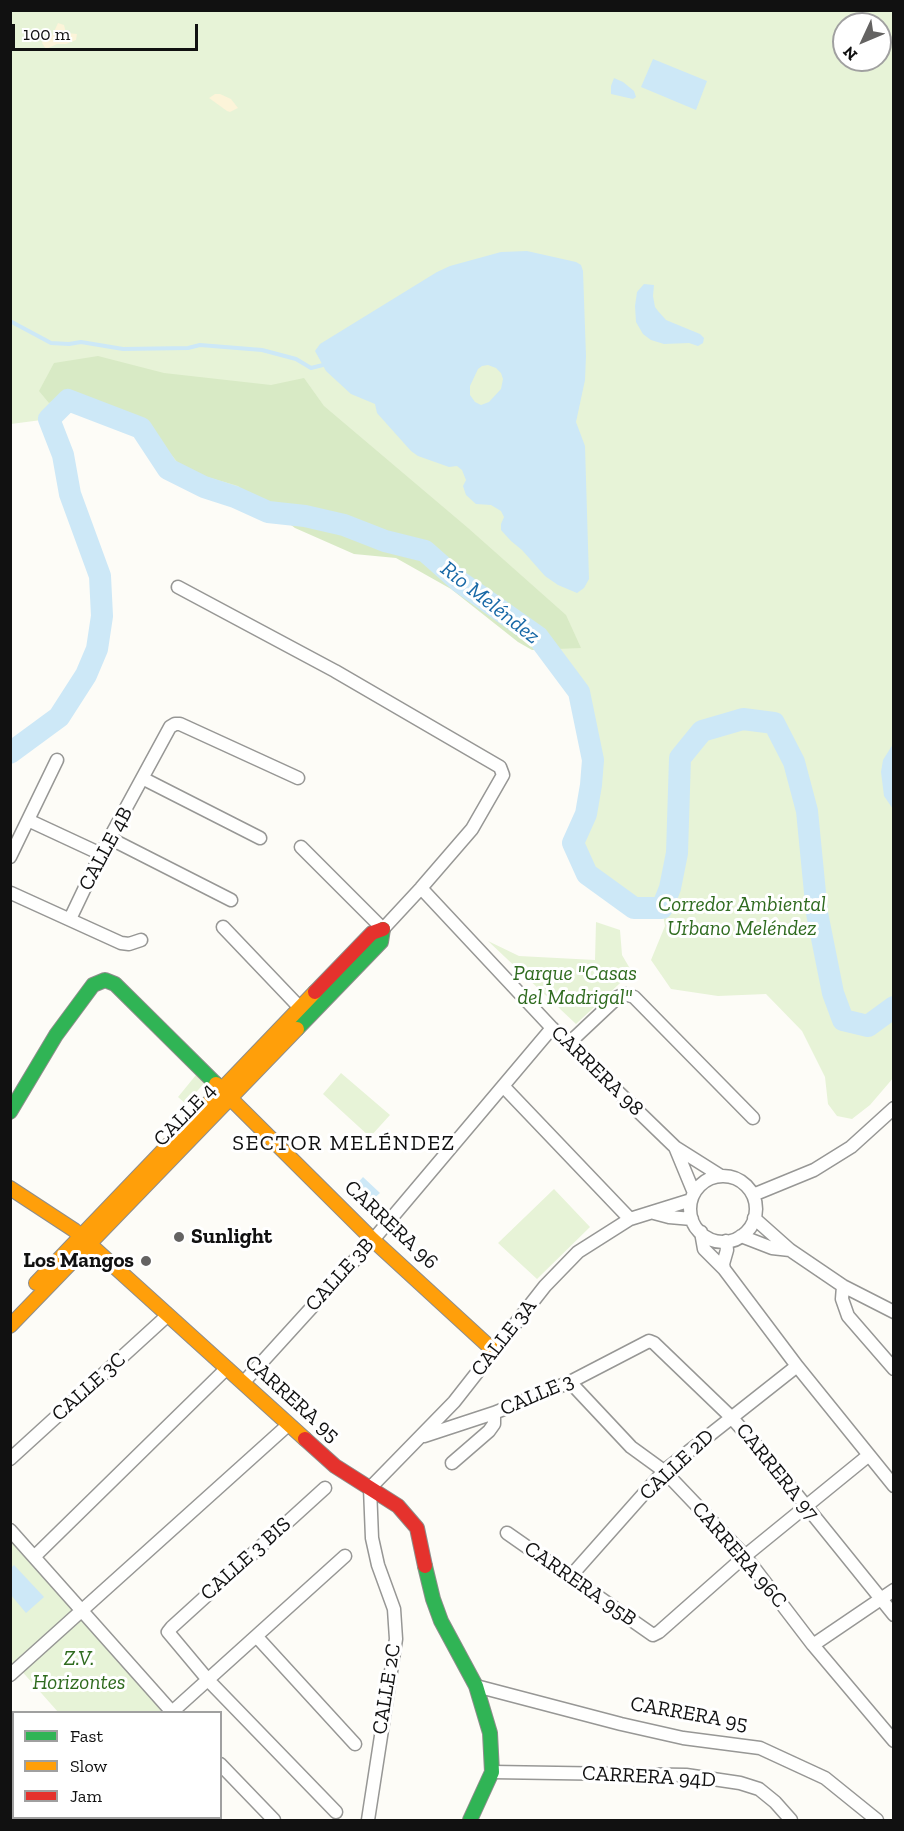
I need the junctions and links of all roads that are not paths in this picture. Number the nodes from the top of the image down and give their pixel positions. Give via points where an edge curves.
1 (178, 587) dead end
2 (57, 760) dead end
3 (298, 778) dead end
4 (144, 779) junction
5 (30, 821) junction
6 (260, 838) dead end
7 (111, 839) junction
8 (301, 847) dead end
9 (101, 854) junction
10 (10, 857) edge
11 (421, 888) junction
12 (11, 893) edge
13 (231, 900) dead end
14 (70, 919) junction
15 (223, 927) dead end
16 (383, 929) junction
17 (141, 940) dead end
18 (304, 1012) junction
19 (552, 1028) junction
20 (568, 1044) junction
21 (503, 1086) junction
22 (226, 1094) junction
23 (894, 1108) edge
24 (10, 1112) edge
25 (753, 1118) dead end
26 (675, 1147) junction
27 (721, 1176) junction
28 (10, 1188) edge
29 (753, 1195) junction
30 (693, 1196) junction
31 (654, 1213) junction
32 (754, 1218) junction
33 (630, 1219) junction
34 (692, 1219) junction
35 (701, 1232) junction
36 (741, 1236) junction
37 (85, 1240) junction
38 (373, 1240) junction
39 (726, 1241) junction
40 (790, 1250) junction
41 (724, 1269) junction
42 (843, 1286) junction
43 (894, 1312) edge
44 (168, 1315) junction
45 (11, 1321) edge
46 (649, 1341) joint
47 (494, 1352) junction
48 (797, 1366) junction
49 (226, 1368) junction
50 (894, 1369) edge
51 (570, 1382) junction
52 (243, 1383) junction
53 (494, 1413) junction
54 (731, 1417) junction
55 (288, 1425) junction
56 (421, 1437) junction
57 (869, 1455) junction
58 (10, 1459) edge
59 (452, 1463) dead end
60 (664, 1471) junction
61 (894, 1486) edge
62 (325, 1488) dead end
63 (370, 1488) junction
64 (806, 1507) junction
65 (10, 1530) edge
66 (507, 1533) dead end
67 (345, 1556) dead end
68 (745, 1556) junction
69 (34, 1557) junction
70 (569, 1578) junction
71 (894, 1590) edge
72 (881, 1600) junction
73 (82, 1612) junction
74 (894, 1615) edge
75 (257, 1637) junction
76 (813, 1645) junction
77 (10, 1675) edge
78 (209, 1681) junction
79 (476, 1686) junction
80 (170, 1711) edge
81 (174, 1711) edge
82 (894, 1741) edge
83 (355, 1744) dead end
84 (222, 1766) edge
85 (492, 1772) junction
86 (336, 1812) dead end
87 (274, 1821) edge
88 (368, 1821) edge
89 (470, 1821) edge
90 (791, 1821) edge
91 (877, 1821) edge

1 - 11 street, CALLE 4 via 335,671 500,767 503,775 472,829
2 - 5 street
3 - 4 street, CALLE 4B via 174,724
4 - 6 street
4 - 7 street, CALLE 4B
5 - 9 street
5 - 10 street
7 - 9 street, CALLE 4B
7 - 13 street
8 - 16 street
9 - 14 street, CALLE 4B
11 - 16 street, CALLE 4
11 - 19 street, CARRERA 98
12 - 14 street
14 - 17 street via 121,943
15 - 18 street
16 - 18 street, CALLE 4 via 372,933
18 - 22 street, CALLE 4
19 - 20 street, CARRERA 98
19 - 21 street, CALLE 3B
20 - 25 street via 618,997 634,997
20 - 26 street, CARRERA 98
21 - 33 street
21 - 38 street, CALLE 3B
22 - 24 street, CARRERA 96 via 115,984 105,980 93,985 56,1035
22 - 37 street, CALLE 4
22 - 38 street, CARRERA 96
23 - 29 street via 851,1147 814,1170
26 - 27 street, CARRERA 98
26 - 30 street, CARRERA 98
27 - 29 street via 740,1180
27 - 30 street via 706,1180
28 - 37 street, CARRERA 95
29 - 32 street
30 - 31 street, CALLE 3A
30 - 34 street
31 - 33 street, CALLE 3A
31 - 34 street, CALLE 3A
32 - 36 street
32 - 40 street
33 - 47 street, CALLE 3A via 578,1252 544,1286
34 - 35 street
35 - 39 street via 714,1240
35 - 41 street via 704,1249
36 - 39 street
36 - 40 street via 772,1248
37 - 44 street, CARRERA 95
37 - 45 street, CALLE 4
38 - 47 street, CARRERA 96
38 - 52 street, CALLE 3B
39 - 41 street
40 - 42 street
41 - 48 street
42 - 43 street
42 - 50 street via 842,1299 848,1316
44 - 49 street, CARRERA 95
44 - 58 street, CALLE 3C
46 - 51 street, CALLE 3
46 - 54 street, CARRERA 97
47 - 56 street, CALLE 3A
48 - 54 street, CALLE 2D
48 - 57 street
49 - 52 street, CARRERA 95
49 - 69 street
51 - 53 street, CALLE 3
51 - 60 street, CARRERA 96C via 631,1448
52 - 55 street, CARRERA 95
53 - 56 street, CALLE 3
53 - 59 street via 489,1431
54 - 60 street, CALLE 2D
54 - 64 street, CARRERA 97
55 - 63 street, CARRERA 95 via 336,1466
55 - 73 street
56 - 63 street, CALLE 3A
57 - 61 street
57 - 64 street
60 - 68 street, CARRERA 96C
60 - 70 street, CALLE 2D
62 - 78 street, CALLE 3 BIS via 168,1632
63 - 79 street, CARRERA 95 via 398,1506 417,1528 441,1621
63 - 88 street, CALLE 2C via 372,1538 394,1609 396,1639
64 - 68 street
64 - 72 street, CARRERA 97
65 - 69 street
66 - 70 street, CARRERA 95B
67 - 75 street
68 - 70 street, CARRERA 95B via 653,1635
68 - 76 street, CARRERA 96C
69 - 73 street
71 - 72 street
72 - 74 street, CARRERA 97
72 - 76 street
73 - 77 street
73 - 80 street
75 - 78 street
75 - 83 street
76 - 82 street, CARRERA 96C
78 - 81 street
78 - 86 street
79 - 85 street, CARRERA 95 via 490,1733
79 - 91 street, CARRERA 95 via 673,1735 759,1748 825,1778
84 - 87 street
85 - 89 street
85 - 90 street, CARRERA 94D via 686,1775 740,1783 759,1789

